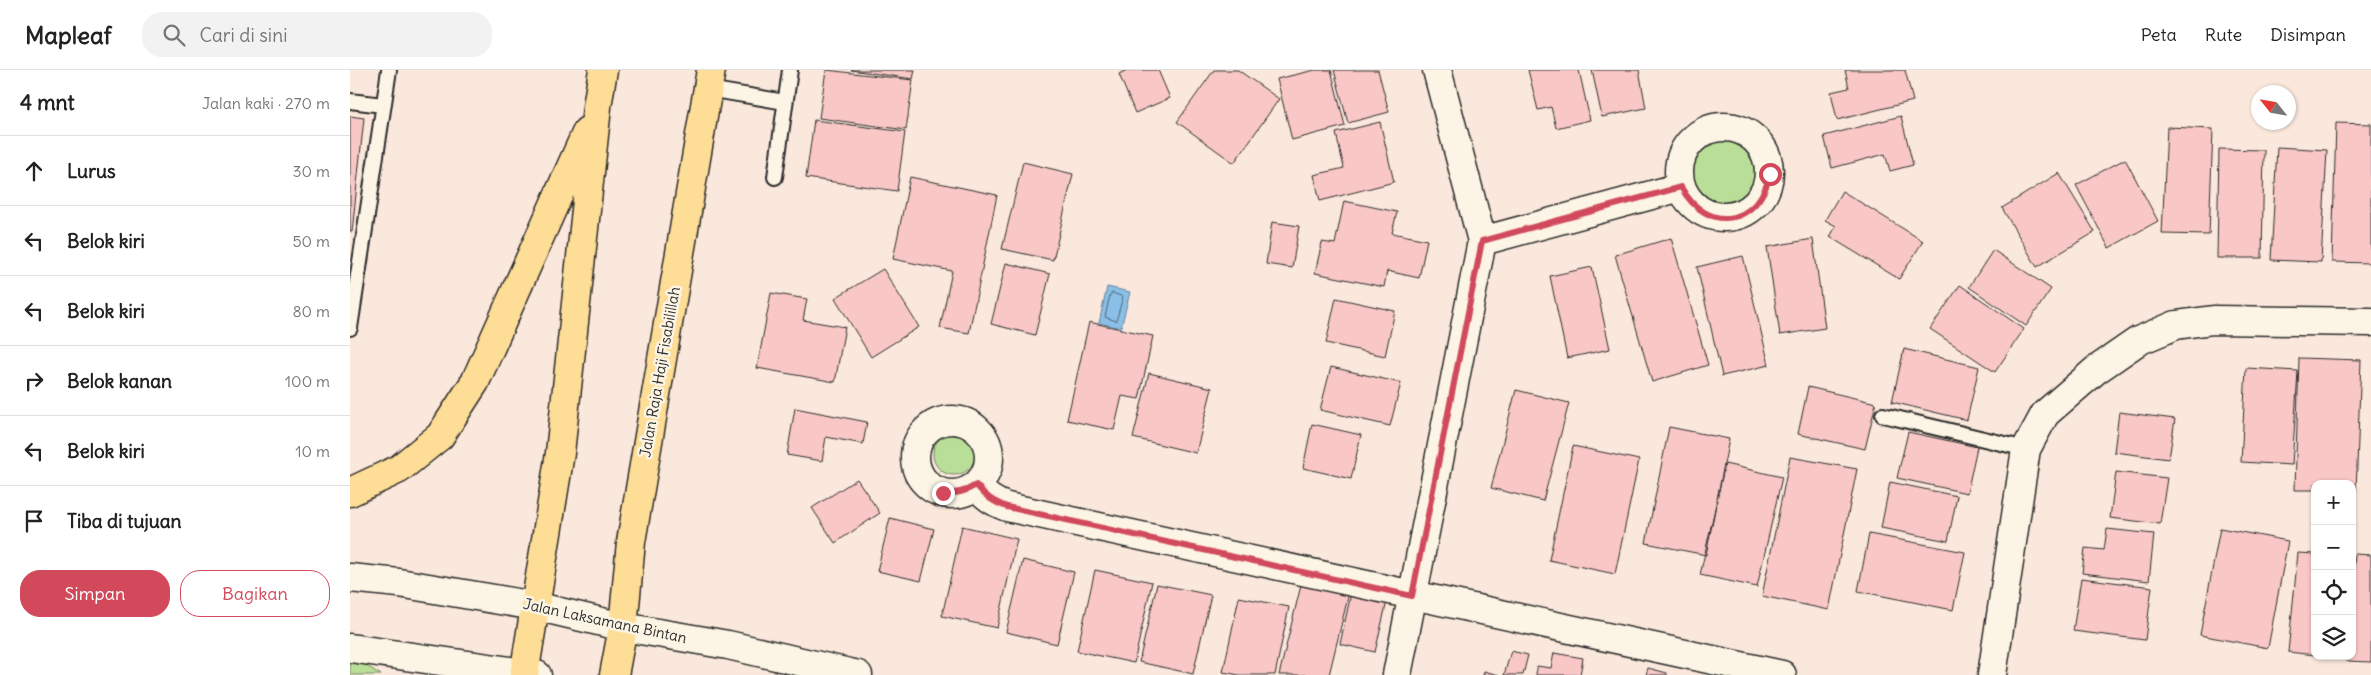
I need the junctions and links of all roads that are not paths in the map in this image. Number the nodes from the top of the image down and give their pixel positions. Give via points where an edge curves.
1 (389, 70) edge
2 (603, 70) edge
3 (790, 70) edge
4 (1437, 70) edge
5 (710, 79) edge
6 (350, 101) edge
7 (785, 102) junction
8 (383, 105) junction
9 (597, 107) junction
10 (775, 177) dead end
11 (1681, 187) dead end
12 (1482, 241) junction
13 (2371, 322) edge
14 (350, 328) edge
15 (1883, 415) dead end
16 (2026, 449) junction
17 (976, 485) dead end
18 (350, 492) edge
19 (350, 578) edge
20 (1412, 596) junction
21 (535, 606) junction
22 (623, 627) junction
23 (350, 648) edge
24 (528, 674) edge
25 (614, 675) edge
26 (858, 675) edge
27 (1397, 675) edge
28 (1782, 675) edge
29 (1992, 675) edge

1 - 8 lane
2 - 9 main road
3 - 7 lane
4 - 12 street
5 - 7 lane
5 - 22 main road, Jalan Raja Haji Fisabilillah via 632,542
6 - 8 lane
7 - 10 lane
8 - 14 lane
9 - 18 main road via 475,382 440,436 399,469
9 - 21 main road via 560,453
11 - 12 street
12 - 20 street
13 - 16 street via 2212,320 2176,325 2138,341 2096,370 2045,414
15 - 16 lane
16 - 29 street
17 - 20 street via 984,495 1007,507
19 - 21 street, Jalan Laksamana Bintan
20 - 27 street
20 - 28 street
21 - 22 street, Jalan Laksamana Bintan
21 - 24 main road
22 - 25 main road, Jalan Raja Haji Fisabilillah
22 - 26 street, Jalan Laksamana Bintan via 728,645
23 - 24 street

